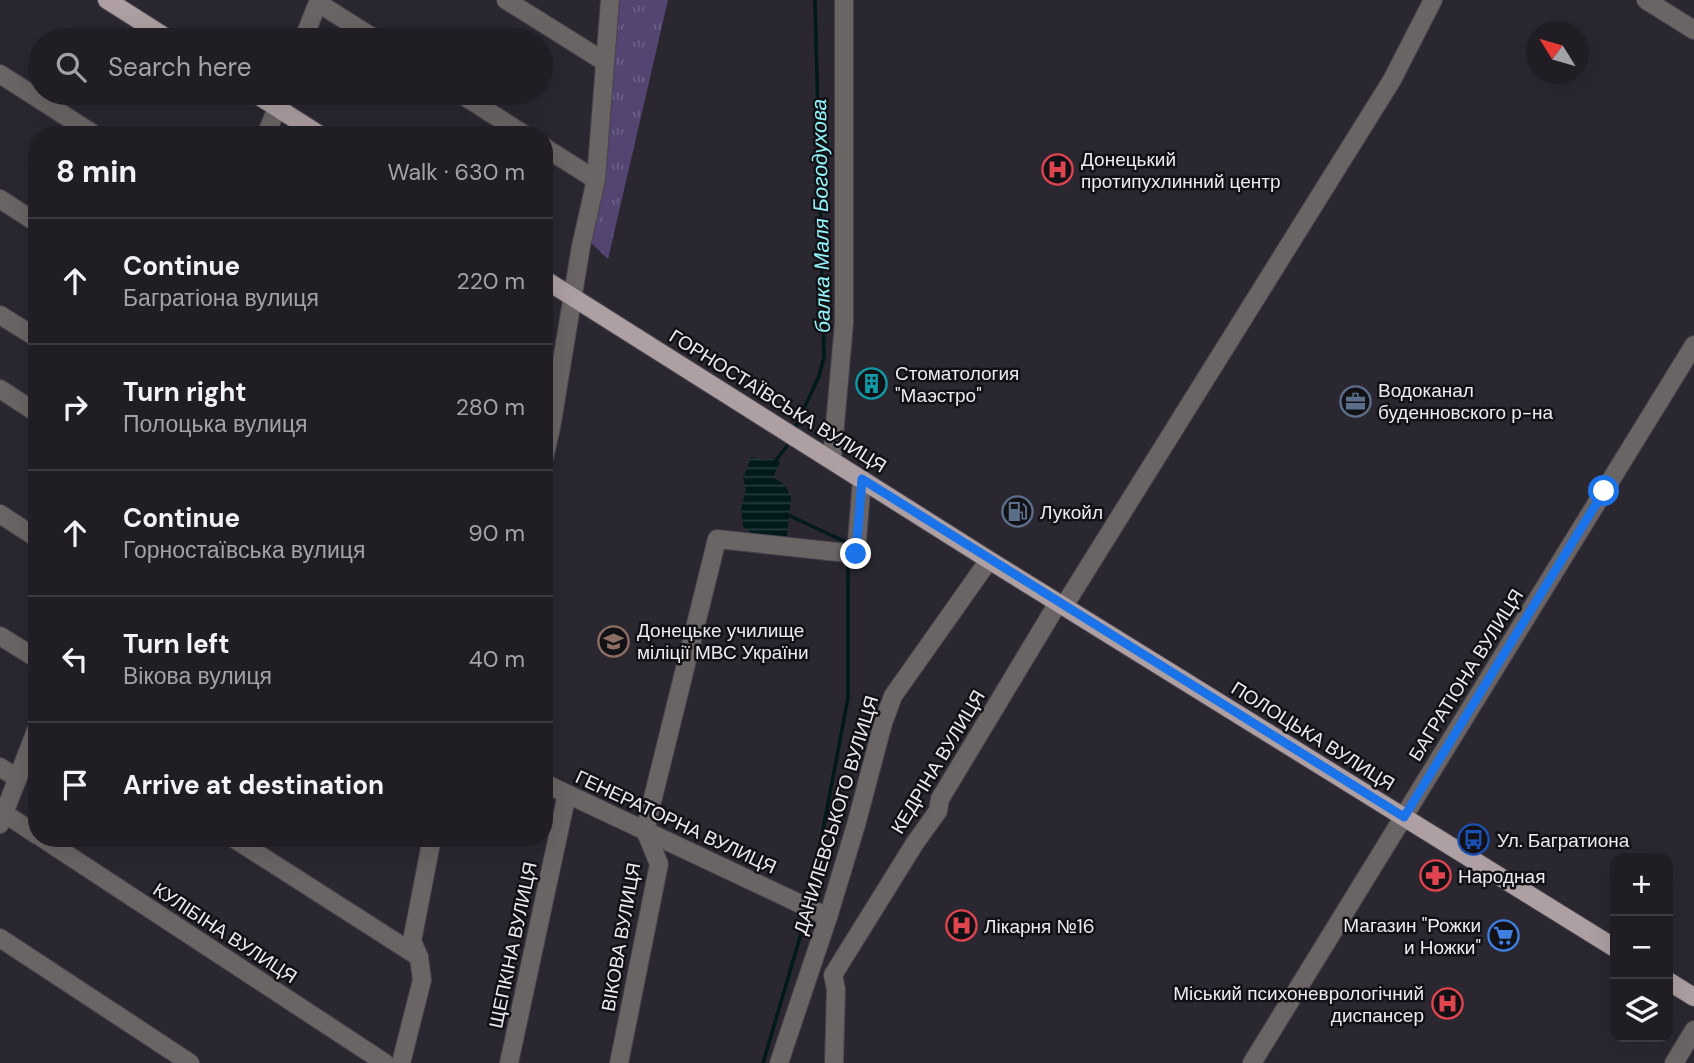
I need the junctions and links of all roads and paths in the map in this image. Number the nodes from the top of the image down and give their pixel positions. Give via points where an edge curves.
1 (107, 0) edge
2 (506, 0) edge
3 (610, 0) edge
4 (844, 0) edge
5 (1433, 0) edge
6 (1646, 0) edge
7 (318, 1) edge
8 (151, 28) edge
9 (308, 28) edge
10 (359, 28) edge
11 (551, 28) edge
12 (553, 29) edge
13 (1694, 30) edge
14 (605, 62) junction
15 (0, 74) edge
16 (28, 92) edge
17 (48, 105) edge
18 (278, 105) edge
19 (286, 105) edge
20 (478, 105) edge
21 (81, 126) edge
22 (270, 126) edge
23 (310, 126) edge
24 (511, 126) edge
25 (553, 153) edge
26 (596, 180) junction
27 (0, 199) edge
28 (28, 217) edge
29 (553, 285) edge
30 (573, 298) junction
31 (0, 315) edge
32 (28, 332) edge
33 (1694, 345) edge
34 (0, 389) edge
35 (553, 400) edge
36 (28, 407) edge
37 (832, 459) junction
38 (862, 479) junction
39 (0, 514) edge
40 (28, 532) edge
41 (989, 560) junction
42 (1061, 605) junction
43 (0, 636) edge
44 (28, 653) edge
45 (28, 752) edge
46 (0, 767) edge
47 (18, 778) junction
48 (553, 787) edge
49 (567, 794) junction
50 (1404, 817) junction
51 (2, 819) edge
52 (645, 830) junction
53 (28, 831) edge
54 (56, 847) edge
55 (247, 847) edge
56 (425, 847) edge
57 (828, 917) junction
58 (0, 937) edge
59 (1610, 945) edge
60 (419, 957) junction
61 (1673, 984) edge
62 (1694, 997) edge
63 (1694, 1030) edge
64 (190, 1063) edge
65 (385, 1063) edge
66 (401, 1063) edge
67 (509, 1063) edge
68 (619, 1063) edge
69 (779, 1063) edge
70 (834, 1063) edge
71 (1252, 1063) edge
72 (1674, 1063) edge

1 - 8 main road
2 - 11 street
3 - 14 street
4 - 37 street via 844,323
5 - 42 street, КЕДРІНА ВУЛИЦЯ via 1392,80
6 - 13 street
7 - 9 street
7 - 10 street
12 - 14 street
14 - 26 street
15 - 16 street
17 - 21 street
18 - 22 street
19 - 23 main road
20 - 24 street
25 - 26 street
26 - 30 street
27 - 28 street
29 - 30 main road, ГОРНОСТАЇВСЬКА ВУЛИЦЯ
30 - 35 street
30 - 37 main road, ГОРНОСТАЇВСЬКА ВУЛИЦЯ
31 - 32 street
33 - 50 street, БАГРАТІОНА ВУЛИЦЯ
34 - 36 street
37 - 38 main road, ГОРНОСТАЇВСЬКА ВУЛИЦЯ
38 - 41 main road, ГОРНОСТАЇВСЬКА ВУЛИЦЯ
38 - 52 street via 856,554 718,539
39 - 40 street
41 - 42 main road, ПОЛОЦЬКА ВУЛИЦЯ
41 - 57 street, ДАНИЛЕВСЬКОГО ВУЛИЦЯ via 893,696
42 - 50 main road, ПОЛОЦЬКА ВУЛИЦЯ
42 - 70 street, КЕДРІНА ВУЛИЦЯ via 833,975
43 - 44 street
45 - 47 street
46 - 47 street
47 - 51 street
48 - 49 street, ГЕНЕРАТОРНА ВУЛИЦЯ
49 - 52 street, ГЕНЕРАТОРНА ВУЛИЦЯ
49 - 67 street, ЩЕПКІНА ВУЛИЦЯ
50 - 59 main road, ПОЛОЦЬКА ВУЛИЦЯ
50 - 71 street, БАГРАТІОНА ВУЛИЦЯ
51 - 53 street
52 - 57 street, ГЕНЕРАТОРНА ВУЛИЦЯ
52 - 68 street, ВІКОВА ВУЛИЦЯ via 659,864
54 - 65 street, КУЛІБІНА ВУЛИЦЯ
55 - 60 street
56 - 60 street via 412,941
57 - 69 street, ДАНИЛЕВСЬКОГО ВУЛИЦЯ
58 - 64 street
60 - 66 street via 422,981
61 - 62 main road
63 - 72 street

